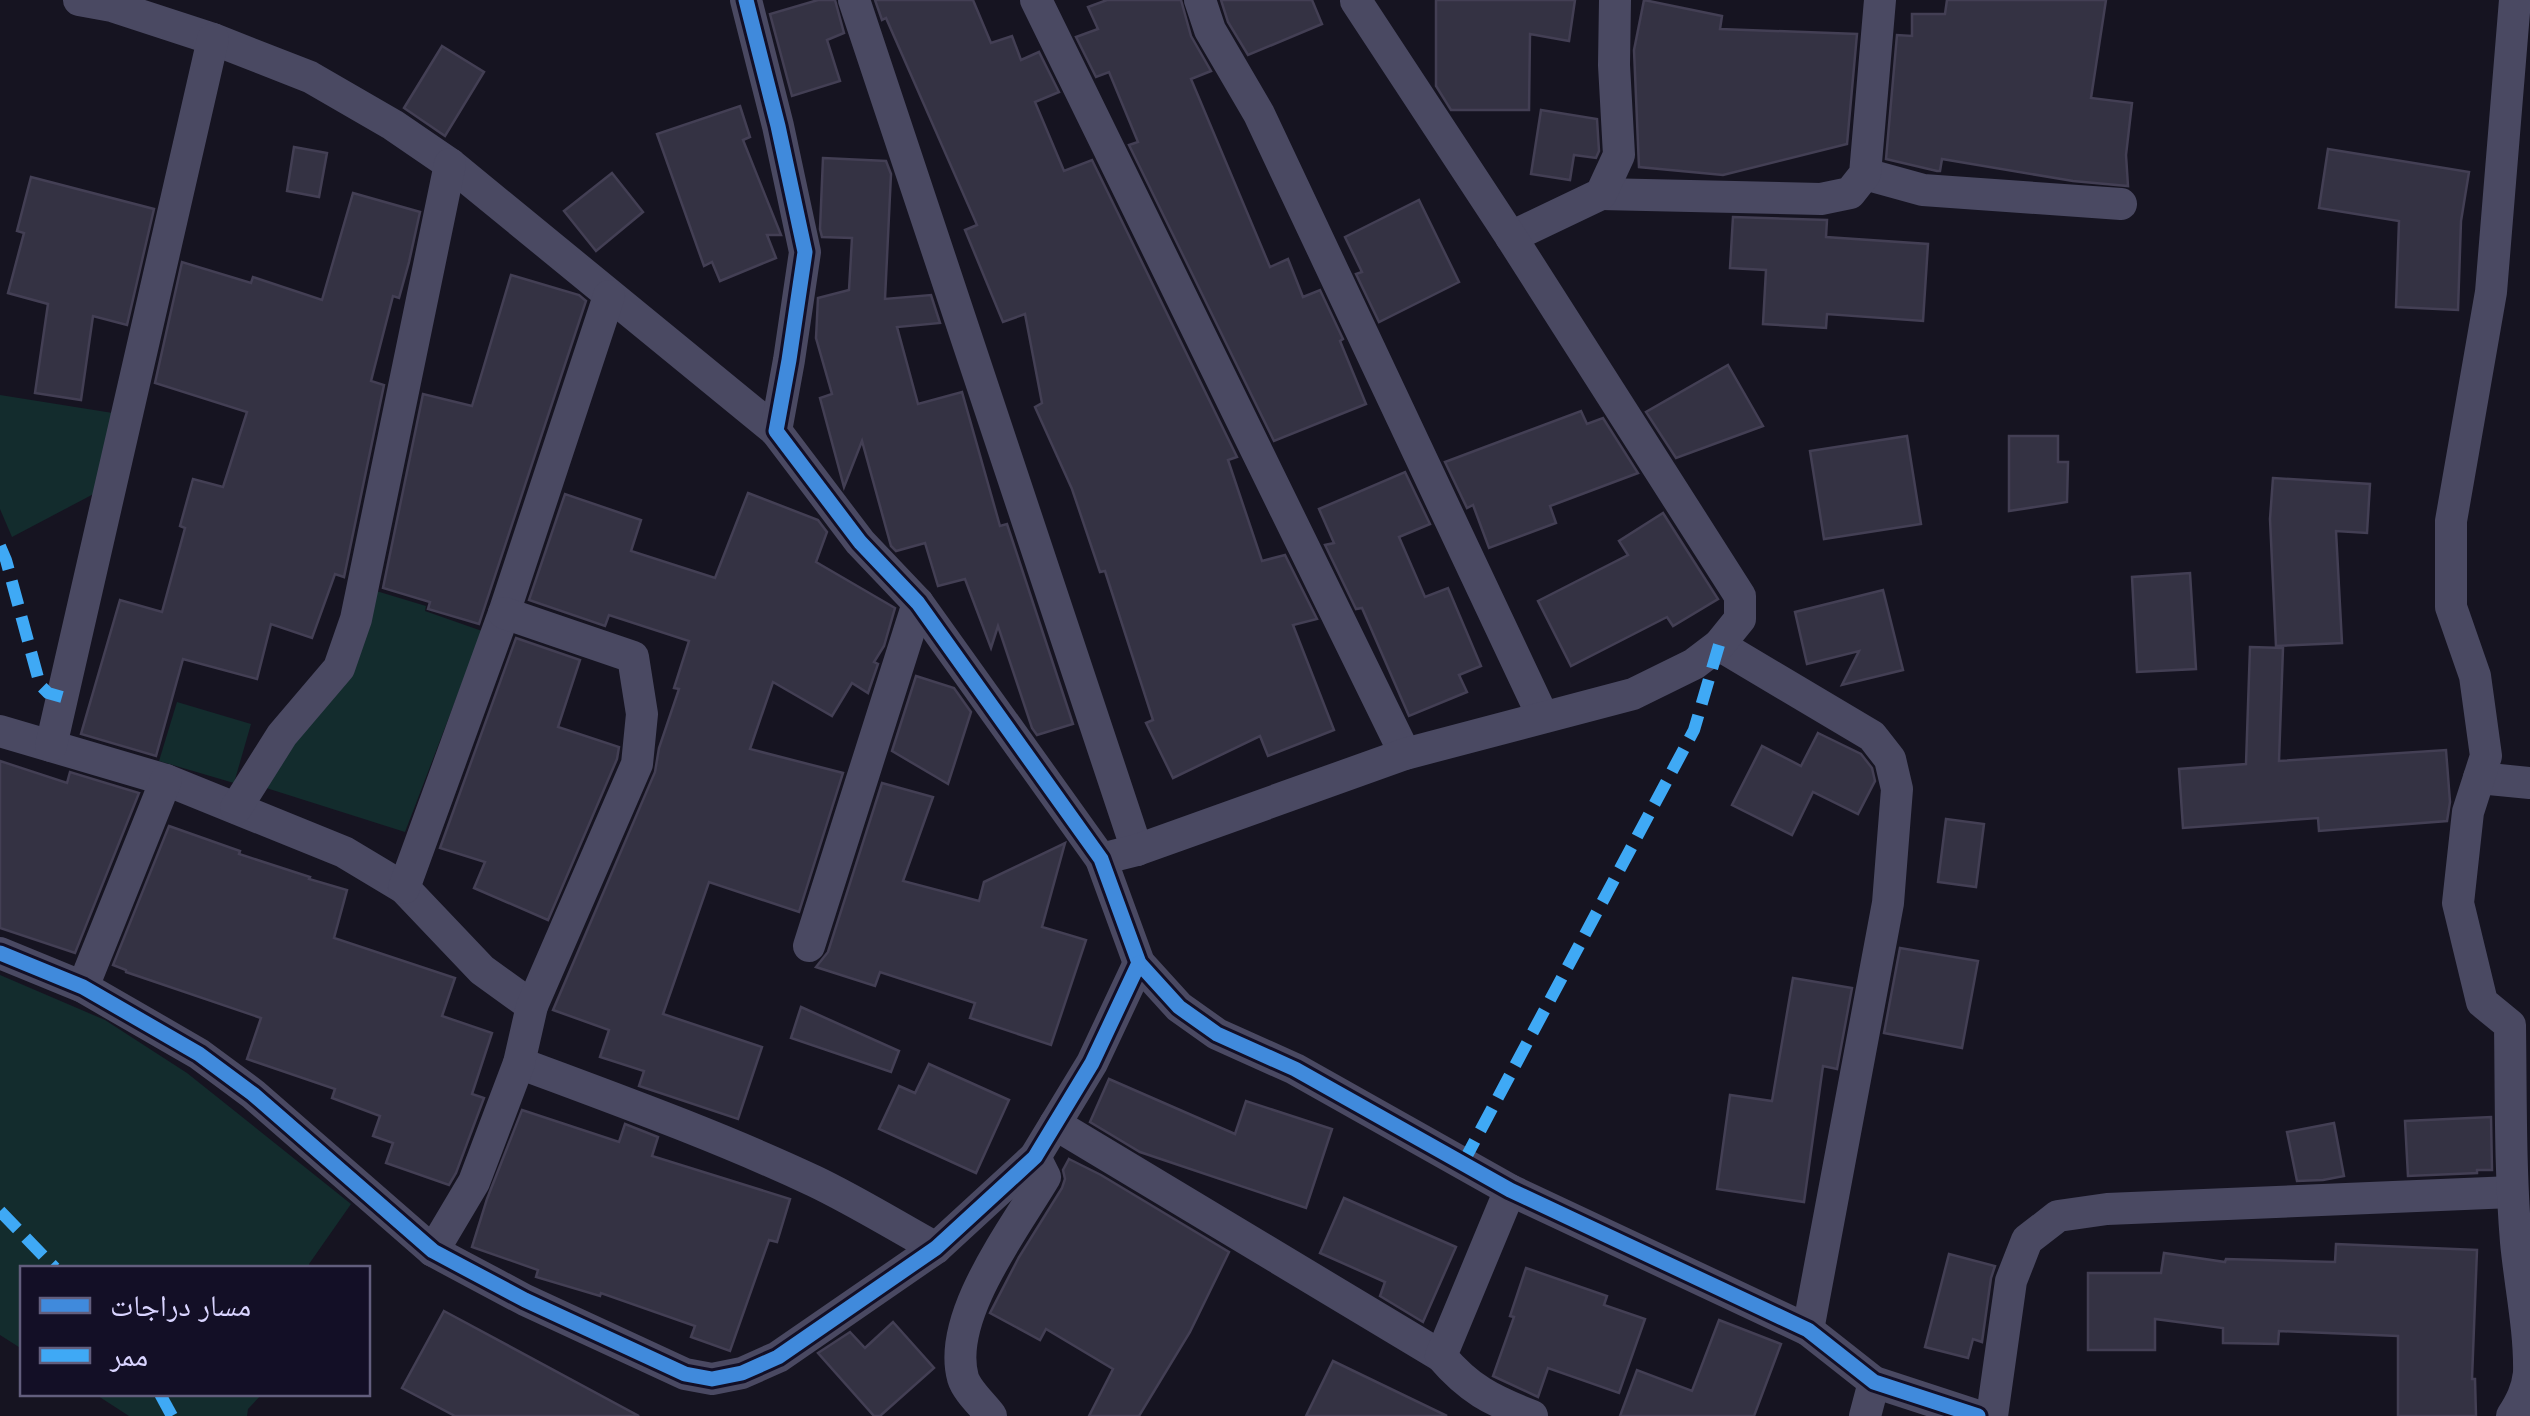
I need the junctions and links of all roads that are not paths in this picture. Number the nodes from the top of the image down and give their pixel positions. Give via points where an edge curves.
1 (79, 0) edge
2 (854, 0) edge
3 (1036, 0) edge
4 (1200, 0) edge
5 (1615, 0) edge
6 (1880, 0) edge
7 (2515, 0) edge
8 (1356, 1) edge
9 (751, 3) edge
10 (213, 39) junction
11 (450, 164) junction
12 (1865, 174) junction
13 (1601, 194) junction
14 (2122, 204) dead end
15 (1511, 238) junction
16 (610, 296) junction
17 (776, 432) junction
18 (918, 604) junction
19 (504, 613) junction
20 (1719, 645) junction
21 (1543, 717) junction
22 (0, 732) edge
23 (50, 746) junction
24 (1405, 754) junction
25 (2479, 778) junction
26 (166, 780) junction
27 (2530, 783) edge
28 (236, 808) junction
29 (1137, 850) junction
30 (1101, 858) junction
31 (404, 888) junction
32 (808, 946) dead end
33 (0, 953) edge
34 (1139, 963) junction
35 (83, 987) junction
36 (532, 1006) junction
37 (2520, 1026) edge
38 (519, 1063) junction
39 (1055, 1124) junction
40 (1035, 1158) junction
41 (1510, 1190) junction
42 (2512, 1192) junction
43 (936, 1248) junction
44 (433, 1251) junction
45 (2524, 1256) edge
46 (1808, 1330) junction
47 (1441, 1356) junction
48 (1874, 1382) junction
49 (991, 1416) edge
50 (1532, 1416) edge
51 (1865, 1416) edge
52 (1978, 1416) edge
53 (1992, 1416) edge
54 (2512, 1416) edge

1 - 10 street
2 - 29 street
3 - 24 street
4 - 21 street
5 - 13 street via 1619,155
6 - 12 street
7 - 25 street via 2491,292 2451,521 2451,607 2475,676 2486,756
8 - 15 street
9 - 17 street via 804,252
10 - 11 street via 310,78
10 - 23 street
11 - 16 street
11 - 28 street via 356,619 339,668 282,735
12 - 13 street via 1850,193 1822,199
12 - 14 street via 1923,190
13 - 15 street
15 - 20 street via 1740,596 1740,619
16 - 17 street
16 - 19 street
17 - 18 street via 860,542
18 - 30 street
18 - 32 street
19 - 31 street
19 - 36 street via 633,657 642,714 637,764
20 - 21 street via 1633,694
20 - 46 street via 1872,736 1890,759 1897,789 1888,903
21 - 24 street
22 - 23 street
23 - 26 street
24 - 29 street
25 - 27 street
25 - 37 street via 2468,812 2458,904 2482,1002
26 - 28 street
26 - 35 street
28 - 31 street via 344,852
29 - 30 street
30 - 34 street
31 - 36 street via 482,970
33 - 35 street
34 - 39 street
34 - 41 street via 1179,1007 1218,1034 1295,1069
35 - 44 street via 199,1054
36 - 38 street
37 - 42 street
38 - 43 street via 758,1156
38 - 44 street via 474,1182
39 - 40 street
39 - 47 street
40 - 43 street
40 - 49 street via 1044,1178 979,1286 961,1344 963,1380
41 - 46 street
41 - 47 street
42 - 45 street
42 - 53 street via 2058,1216 2027,1240 2011,1281
43 - 44 street via 778,1357 712,1379 685,1374
45 - 54 street via 2529,1370 2526,1393
46 - 48 street
47 - 50 street via 1462,1380
48 - 51 street
48 - 52 street

